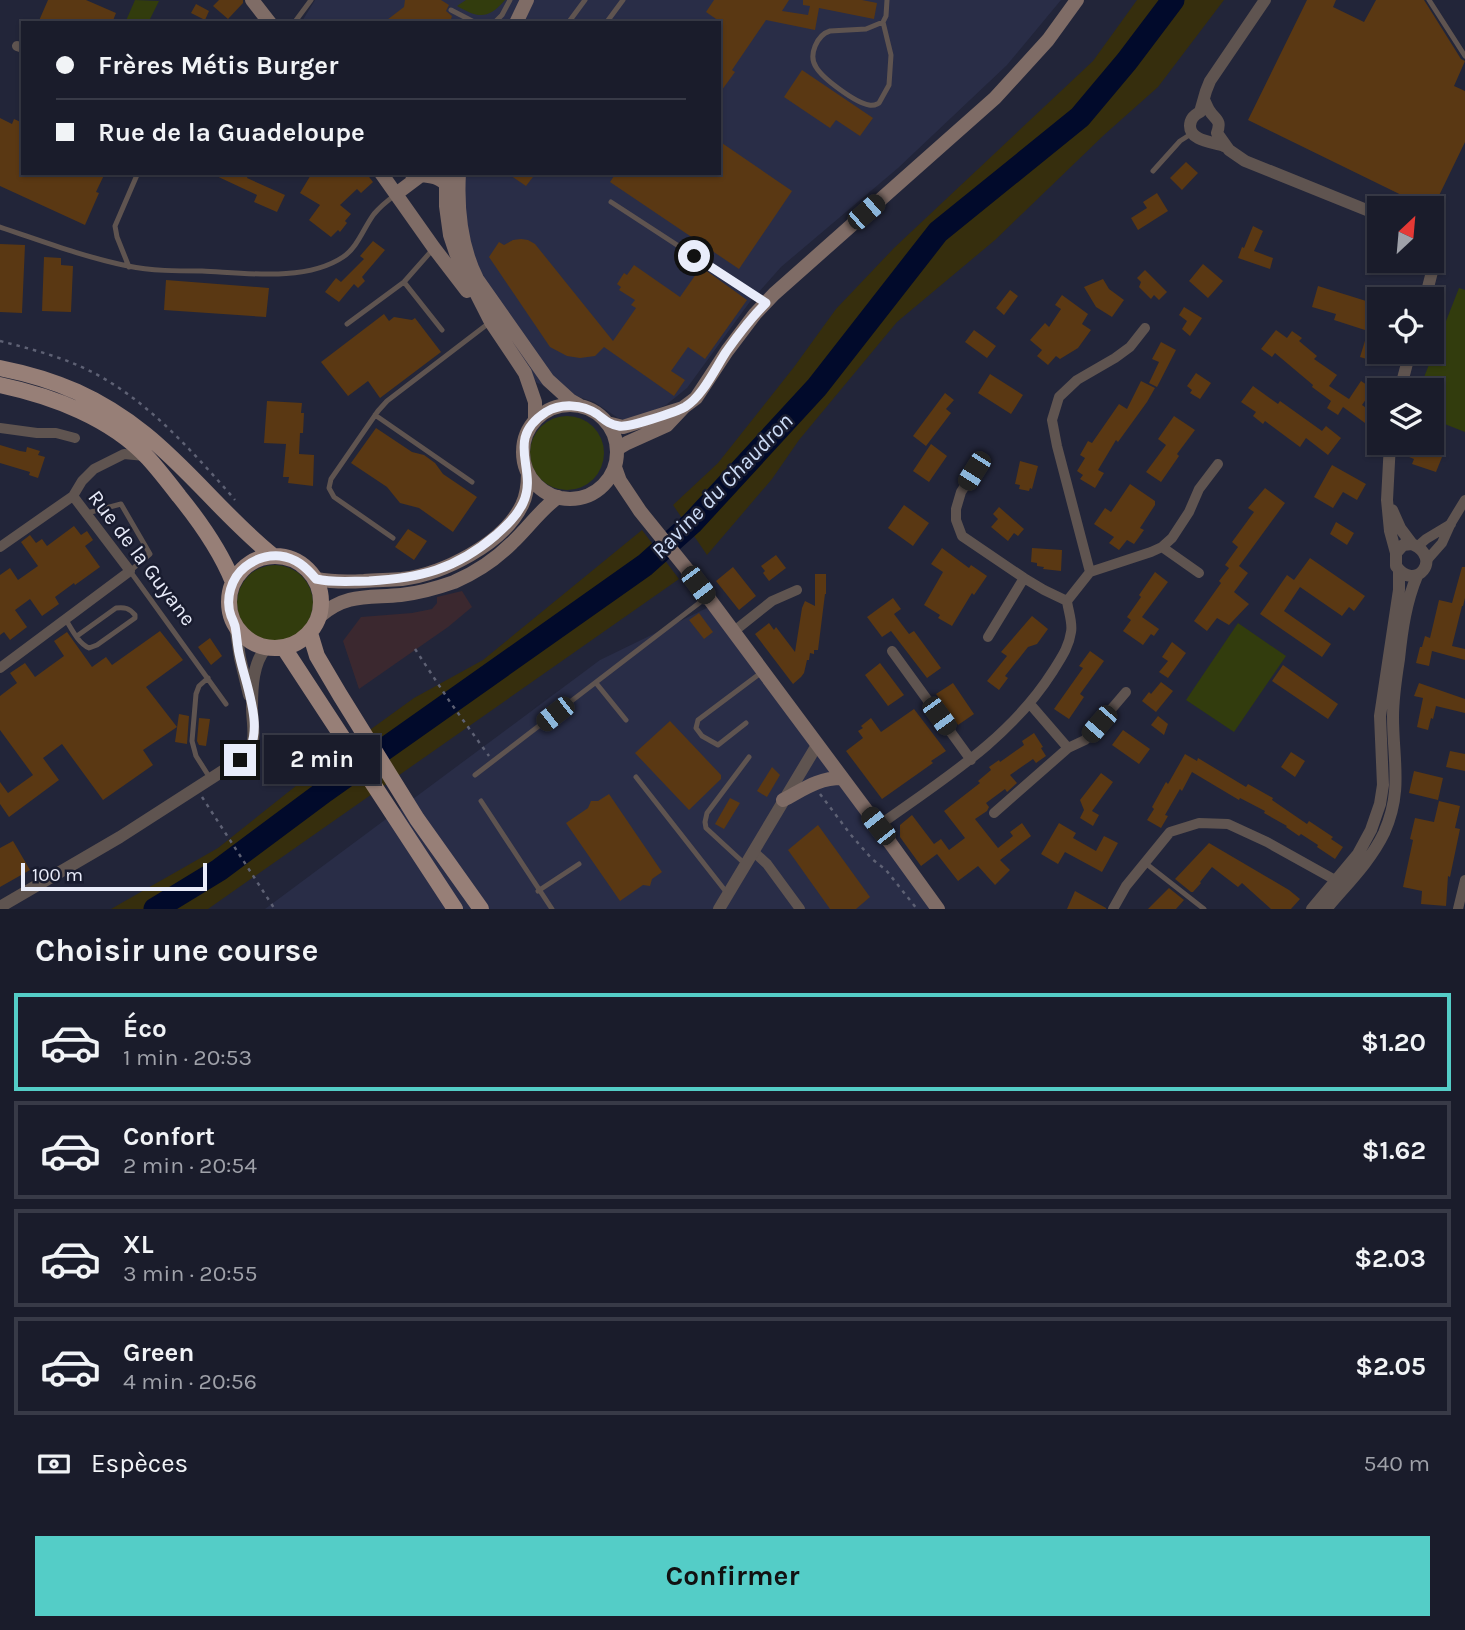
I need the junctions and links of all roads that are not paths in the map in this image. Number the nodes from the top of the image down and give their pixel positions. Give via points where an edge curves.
1 (252, 0) edge
2 (311, 0) edge
3 (510, 0) edge
4 (527, 0) edge
5 (584, 0) edge
6 (623, 0) edge
7 (887, 0) edge
8 (1077, 0) edge
9 (1265, 0) edge
10 (1429, 0) edge
11 (451, 10) dead end
12 (263, 14) edge
13 (295, 21) edge
14 (472, 21) edge
15 (496, 21) edge
16 (517, 21) edge
17 (569, 21) edge
18 (607, 21) edge
19 (883, 22) junction
20 (1465, 56) edge
21 (1205, 108) junction
22 (1192, 134) junction
23 (1211, 137) junction
24 (1153, 171) dead end
25 (137, 175) edge
26 (382, 175) edge
27 (418, 175) edge
28 (427, 175) edge
29 (459, 175) edge
30 (446, 179) edge
31 (396, 194) junction
32 (611, 202) dead end
33 (460, 209) junction
34 (1367, 210) edge
35 (0, 227) edge
36 (434, 248) junction
37 (130, 267) junction
38 (404, 282) junction
39 (766, 303) junction
40 (491, 322) junction
41 (347, 324) dead end
42 (1145, 328) dead end
43 (442, 330) dead end
44 (0, 368) edge
45 (0, 385) edge
46 (583, 407) junction
47 (684, 407) junction
48 (375, 415) junction
49 (535, 421) junction
50 (607, 423) junction
51 (0, 428) edge
52 (75, 438) dead end
53 (617, 449) junction
54 (1389, 455) edge
55 (147, 456) junction
56 (1218, 464) dead end
57 (615, 467) junction
58 (974, 471) dead end
59 (528, 473) junction
60 (471, 482) dead end
61 (598, 490) junction
62 (73, 496) junction
63 (558, 497) junction
64 (1387, 500) junction
65 (1465, 500) edge
66 (640, 511) junction
67 (86, 513) junction
68 (1451, 523) junction
69 (393, 538) dead end
70 (1415, 545) junction
71 (0, 547) edge
72 (1162, 547) junction
73 (1396, 553) junction
74 (272, 555) junction
75 (1427, 560) junction
76 (130, 571) junction
77 (1399, 571) junction
78 (1090, 572) junction
79 (1199, 573) dead end
80 (1416, 576) junction
81 (1024, 578) junction
82 (316, 579) junction
83 (233, 582) junction
84 (797, 590) dead end
85 (707, 597) junction
86 (1066, 601) junction
87 (320, 617) junction
88 (66, 621) junction
89 (235, 625) junction
90 (733, 632) junction
91 (310, 633) junction
92 (76, 636) junction
93 (988, 637) dead end
94 (266, 648) junction
95 (284, 648) junction
96 (892, 651) dead end
97 (0, 668) edge
98 (762, 672) junction
99 (208, 678) junction
100 (596, 682) junction
101 (1126, 692) dead end
102 (226, 704) dead end
103 (1030, 704) junction
104 (252, 706) junction
105 (626, 720) dead end
106 (746, 723) dead end
107 (817, 745) junction
108 (1068, 748) junction
109 (749, 757) dead end
110 (971, 760) junction
111 (475, 775) dead end
112 (636, 777) dead end
113 (842, 778) junction
114 (211, 779) junction
115 (783, 800) junction
116 (481, 802) dead end
117 (994, 813) dead end
118 (878, 826) junction
119 (753, 851) junction
120 (1144, 862) junction
121 (579, 864) dead end
122 (745, 864) junction
123 (1336, 881) junction
124 (1464, 885) edge
125 (538, 891) junction
126 (728, 894) junction
127 (0, 906) edge
128 (456, 909) edge
129 (481, 909) edge
130 (552, 909) edge
131 (719, 909) edge
132 (800, 909) edge
133 (938, 909) edge
134 (1113, 909) edge
135 (1204, 909) edge
136 (1312, 909) edge
137 (1326, 909) edge
138 (1458, 909) edge

1 - 12 main road
2 - 13 lane
3 - 15 lane
4 - 16 main road
5 - 17 lane
6 - 18 lane
7 - 19 lane
8 - 39 main road via 995,98
9 - 21 street via 1210,81
10 - 20 lane
11 - 14 lane
19 - 19 lane via 866,29 824,33 814,52 816,67 824,75 872,106 880,103 889,85 891,55
21 - 22 street via 1193,117
21 - 23 street via 1218,121
22 - 23 street via 1200,139
22 - 24 lane
23 - 34 street via 1245,161
25 - 37 lane via 115,226
26 - 31 main road
27 - 31 main road
28 - 30 main road
29 - 33 main road
30 - 33 main road
30 - 40 main road via 450,235
31 - 36 main road
31 - 37 lane via 375,213 346,255 326,267 275,274
32 - 39 lane
33 - 46 main road via 468,261 477,279 548,380
35 - 37 lane
36 - 38 lane
36 - 40 main road
38 - 41 lane
38 - 43 lane
39 - 47 main road via 696,398
40 - 48 lane
40 - 49 main road via 525,373 535,402
42 - 78 street via 1130,346 1059,397 1052,420
44 - 74 main road via 54,382 116,413 146,435
45 - 55 main road via 81,410
46 - 49 main road via 566,405
46 - 50 main road
47 - 50 main road via 623,427
47 - 53 main road via 667,425
48 - 60 lane
48 - 69 lane via 329,488 334,497
49 - 59 main road via 524,444
50 - 53 main road
51 - 52 street
53 - 57 main road
54 - 64 street
55 - 62 street via 124,454 110,460 94,469
55 - 83 main road via 199,520
56 - 72 street
57 - 61 main road
57 - 66 main road
58 - 81 street via 956,509 962,536
59 - 63 main road via 542,490
59 - 82 main road via 523,505 515,516 463,559 402,579
61 - 63 main road via 585,497
61 - 66 main road via 625,498
62 - 67 street, Rue de la Guyane
62 - 71 street, Rue de la Guyane
63 - 87 main road via 505,550 455,581 404,595 355,598 331,607
64 - 70 street via 1400,528
64 - 73 street
65 - 68 street
66 - 85 main road
67 - 76 street, Rue de la Guyane
67 - 76 lane via 121,504 150,554
68 - 70 street
68 - 75 street via 1442,544
70 - 73 street via 1403,545
70 - 75 street
72 - 78 street
72 - 79 street
73 - 77 street
74 - 82 main road via 297,561
74 - 83 main road via 256,559
75 - 80 street
76 - 88 street
76 - 99 lane, Rue de la Guyane
77 - 80 street
77 - 123 street via 1380,716 1380,804 1358,854
78 - 86 street
80 - 137 street via 1396,680 1393,806 1371,855
81 - 86 street
81 - 93 street
82 - 87 main road via 321,591
83 - 89 main road via 228,604
84 - 90 street via 772,601
85 - 90 main road
85 - 100 lane
86 - 103 street via 1072,630 1067,649
87 - 91 main road
88 - 92 lane
88 - 97 street
89 - 94 main road
89 - 104 street
90 - 98 main road
91 - 95 main road
91 - 129 main road via 317,656 340,695 417,819
92 - 92 lane via 89,648 135,615 124,607 116,608
94 - 95 main road
94 - 104 street via 257,663
95 - 128 main road
96 - 110 street
98 - 106 lane via 698,720 696,728 718,745
98 - 107 main road
99 - 102 lane, Rue de la Guyane
99 - 114 lane via 196,694 192,741
100 - 105 lane
100 - 111 lane
101 - 108 street via 1085,740
103 - 108 street
103 - 110 street
104 - 114 street via 251,748
107 - 113 main road
107 - 115 street
108 - 117 street
109 - 122 lane via 705,822
110 - 118 street
112 - 126 lane
113 - 115 main road via 827,778
113 - 118 main road
114 - 127 street
115 - 119 street
116 - 125 lane
118 - 133 main road
119 - 122 street
119 - 132 street
120 - 123 street via 1170,832 1199,823 1228,824
120 - 134 street
120 - 135 lane
121 - 125 lane
122 - 126 street
123 - 136 street
124 - 138 street
125 - 130 lane
126 - 131 street

